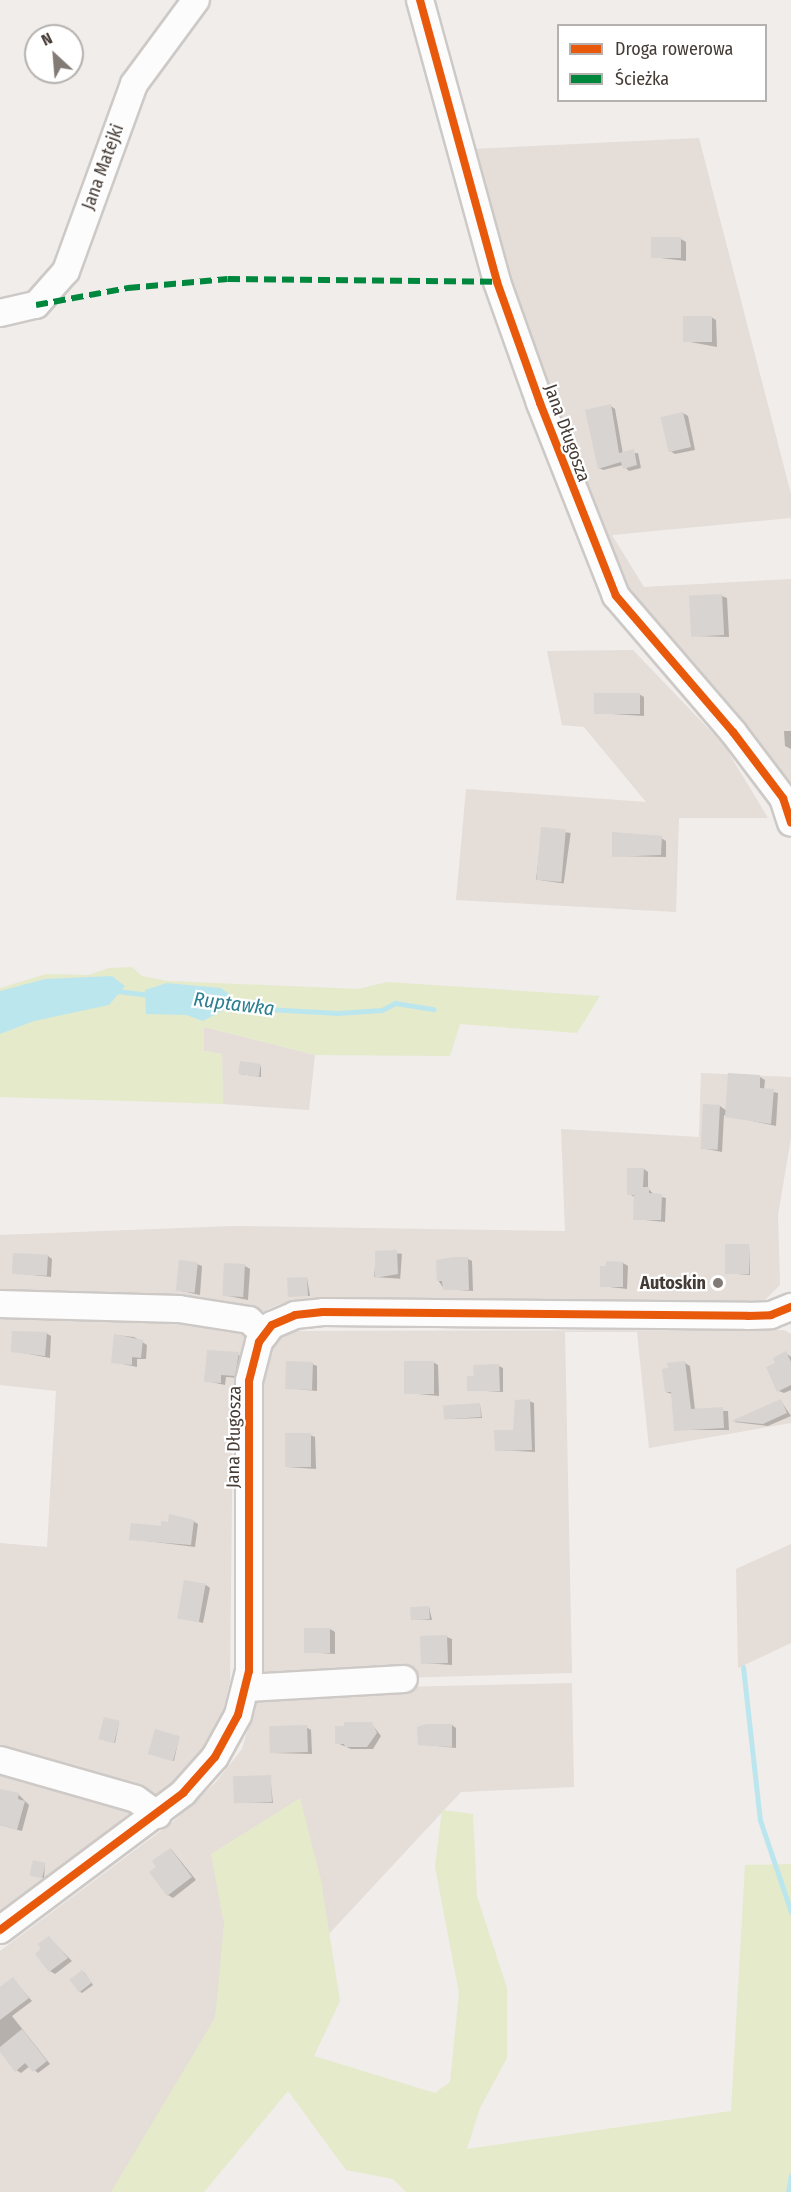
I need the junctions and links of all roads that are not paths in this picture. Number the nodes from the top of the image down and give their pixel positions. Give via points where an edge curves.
1 (196, 0) edge
2 (420, 0) edge
3 (0, 313) edge
4 (791, 823) edge
5 (0, 1304) edge
6 (791, 1307) edge
7 (264, 1334) junction
8 (404, 1679) dead end
9 (247, 1688) junction
10 (0, 1760) edge
11 (158, 1815) junction
12 (0, 1930) edge

1 - 3 street, Jana Matejki via 134,84 66,271 36,305
2 - 4 street, Jana Długosza via 497,282 563,465 616,596 733,732 783,798
5 - 7 street via 179,1310 249,1320
6 - 7 street via 771,1315 748,1316 323,1312 283,1319
7 - 9 street, Jana Długosza via 252,1362 247,1420
8 - 9 street
9 - 11 street, Jana Długosza via 215,1757
10 - 11 street via 136,1799
11 - 12 street, Jana Długosza

